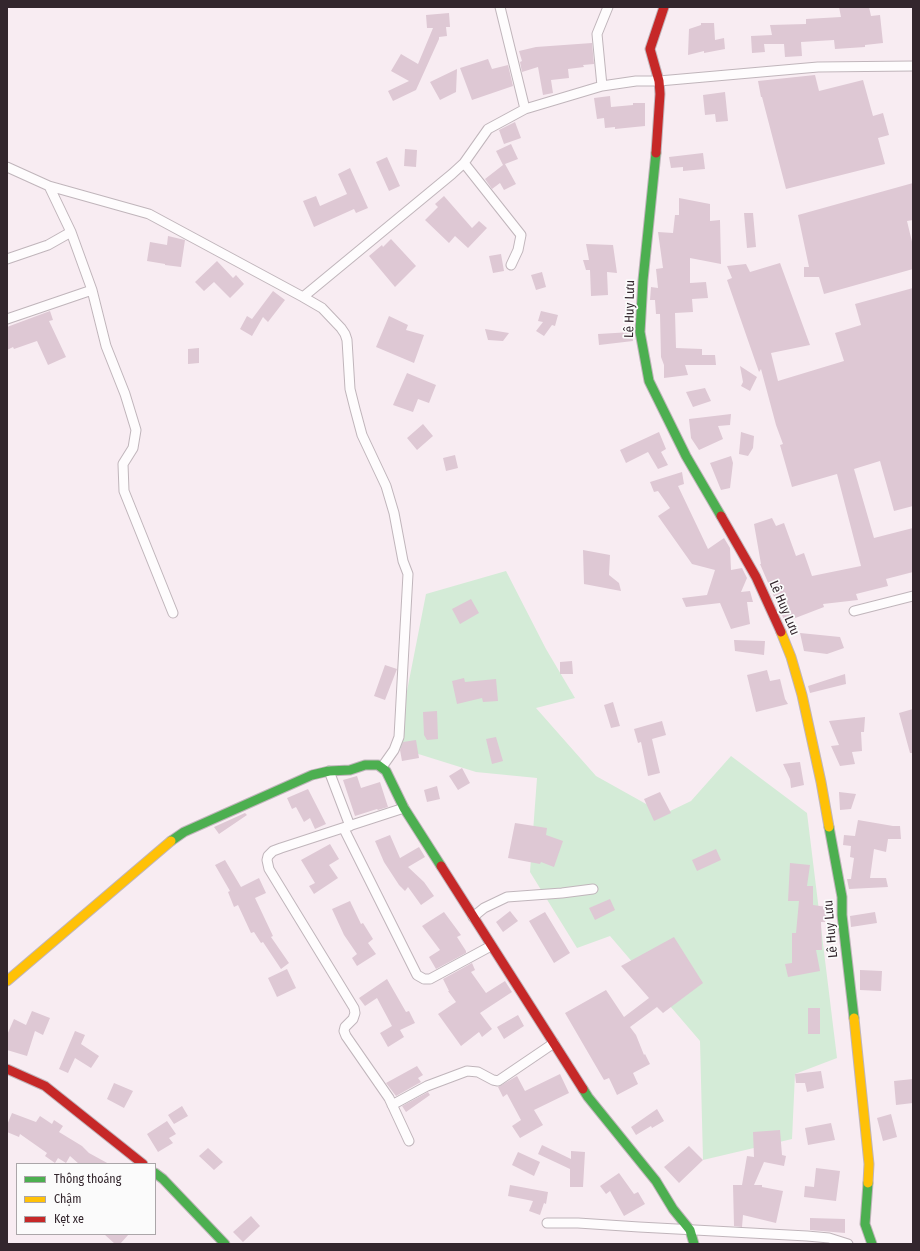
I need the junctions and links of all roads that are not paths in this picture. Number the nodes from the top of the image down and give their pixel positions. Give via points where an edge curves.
1 (500, 7) edge
2 (608, 7) edge
3 (664, 7) edge
4 (913, 66) edge
5 (659, 81) junction
6 (602, 86) junction
7 (526, 109) junction
8 (464, 163) junction
9 (7, 167) edge
10 (50, 186) junction
11 (71, 232) junction
12 (7, 259) edge
13 (511, 265) dead end
14 (92, 290) junction
15 (303, 297) junction
16 (7, 319) edge
17 (913, 596) edge
18 (854, 611) dead end
19 (173, 613) dead end
20 (382, 767) junction
21 (329, 771) junction
22 (404, 808) junction
23 (347, 827) junction
24 (592, 889) dead end
25 (473, 917) junction
26 (491, 946) junction
27 (7, 981) edge
28 (554, 1043) junction
29 (7, 1068) edge
30 (392, 1105) junction
31 (409, 1141) dead end
32 (142, 1163) edge
33 (156, 1174) edge
34 (547, 1223) dead end
35 (690, 1230) junction
36 (225, 1244) edge
37 (694, 1244) edge
38 (848, 1244) edge
39 (872, 1244) edge

1 - 7 street
2 - 6 street via 597,34
3 - 5 street, Lê Huy Lưu via 650,49
4 - 5 street via 818,67
5 - 6 street via 636,81
5 - 39 street, Lê Huy Lưu via 655,173 640,332 649,381 686,456 756,576 791,657 802,695 842,897 869,1164 864,1224
6 - 7 street
7 - 8 street via 488,129
8 - 13 street via 521,235
8 - 15 street
9 - 10 street
10 - 11 street
10 - 15 street via 149,214
11 - 12 street via 48,245
11 - 14 street
14 - 16 street
14 - 19 street via 106,346 136,430 133,448 123,464 124,491
15 - 20 street via 322,308 345,334 350,389 355,409 362,435 386,486 408,574 399,737 394,750
17 - 18 street
20 - 21 street via 373,764 350,770
20 - 22 street via 390,777
21 - 23 street
21 - 27 street via 312,775 184,832
22 - 23 street
22 - 25 street
23 - 26 street via 417,975 430,979
23 - 30 street via 273,851 268,856 267,864 354,1008 353,1019 344,1031
24 - 25 street via 507,897 484,908
25 - 26 street
26 - 28 street
28 - 30 street via 498,1080 478,1072 467,1071 427,1086
28 - 35 street via 592,1102 656,1181
29 - 32 street via 45,1086
30 - 31 street
33 - 36 street
34 - 35 street
35 - 37 street
35 - 38 street via 829,1238

